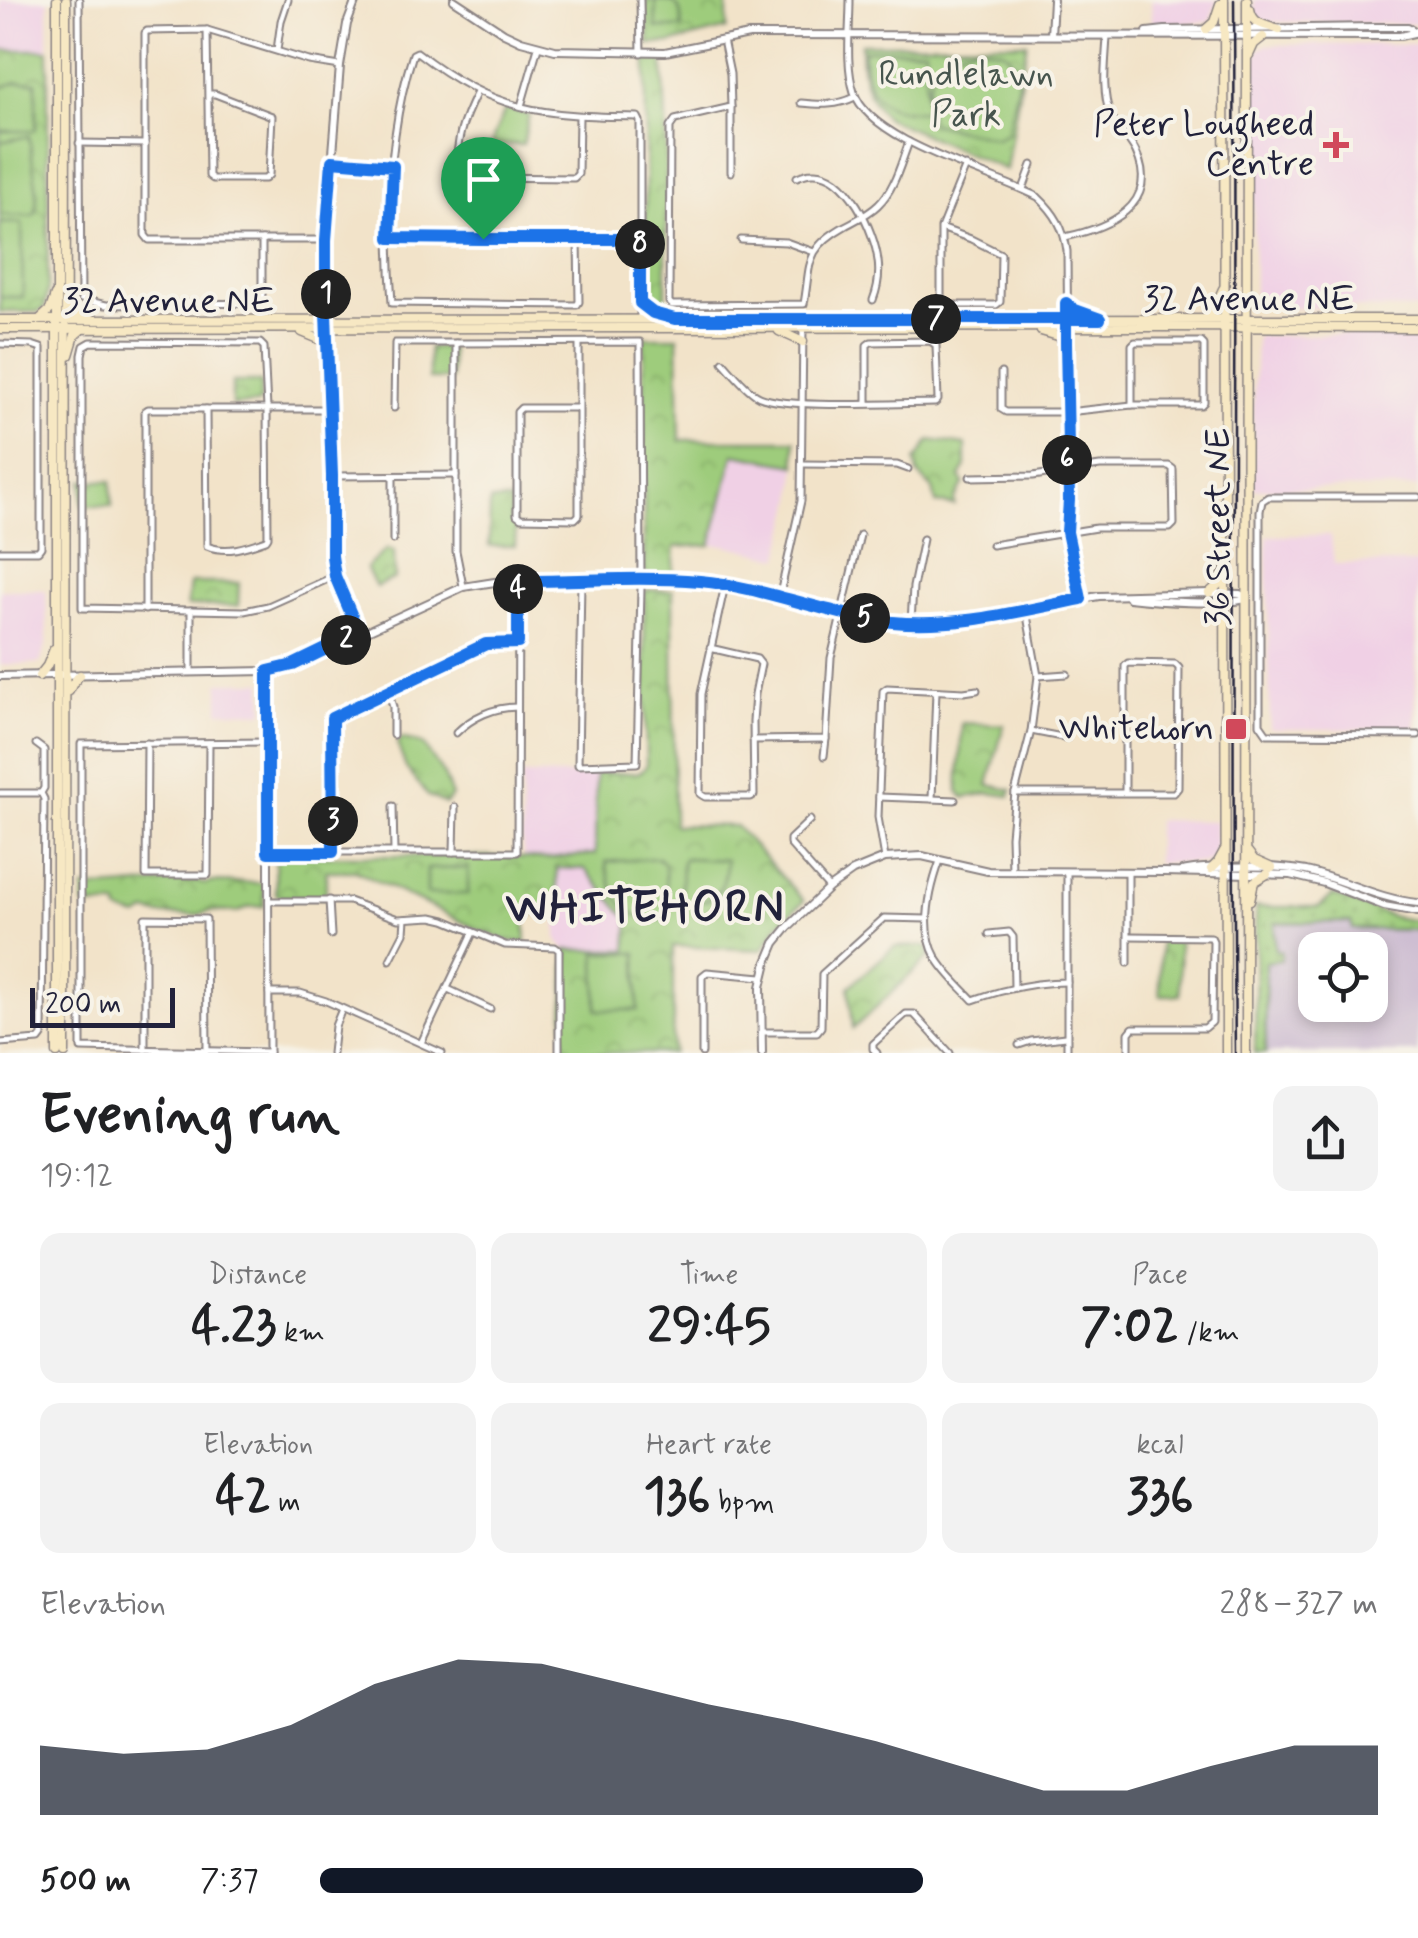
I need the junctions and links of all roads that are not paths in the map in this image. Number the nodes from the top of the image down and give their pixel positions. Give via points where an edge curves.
1 (57, 0) edge
2 (66, 0) edge
3 (80, 0) edge
4 (288, 0) edge
5 (356, 0) edge
6 (454, 0) edge
7 (640, 0) edge
8 (850, 0) edge
9 (1052, 0) edge
10 (1223, 0) edge
11 (1247, 0) edge
12 (1206, 29) junction
13 (207, 30) junction
14 (1279, 30) junction
15 (1417, 32) edge
16 (1224, 33) junction
17 (1246, 33) junction
18 (850, 34) junction
19 (1107, 34) junction
20 (1131, 34) junction
21 (1051, 35) junction
22 (1263, 36) junction
23 (723, 40) junction
24 (538, 46) junction
25 (277, 51) junction
26 (640, 52) junction
27 (340, 66) junction
28 (1246, 74) junction
29 (477, 92) junction
30 (208, 94) junction
31 (855, 97) junction
32 (801, 104) dead end
33 (731, 106) junction
34 (521, 108) junction
35 (579, 116) junction
36 (909, 142) junction
37 (79, 144) junction
38 (145, 144) junction
39 (332, 161) junction
40 (393, 166) junction
41 (966, 166) junction
42 (1032, 166) dead end
43 (731, 172) dead end
44 (796, 176) dead end
45 (1022, 189) junction
46 (863, 216) junction
47 (941, 228) junction
48 (1065, 237) junction
49 (390, 238) junction
50 (578, 239) junction
51 (640, 239) junction
52 (262, 240) junction
53 (326, 240) junction
54 (741, 240) dead end
55 (814, 252) junction
56 (1224, 285) junction
57 (57, 291) junction
58 (874, 300) dead end
59 (1246, 302) junction
60 (640, 303) junction
61 (1066, 303) junction
62 (66, 304) junction
63 (1206, 318) junction
64 (1272, 318) junction
65 (675, 319) junction
66 (1100, 319) junction
67 (1418, 319) edge
68 (0, 320) edge
69 (38, 320) junction
70 (95, 320) junction
71 (1066, 323) junction
72 (1224, 323) junction
73 (1246, 323) junction
74 (326, 324) junction
75 (640, 324) junction
76 (802, 324) junction
77 (62, 325) junction
78 (1032, 327) junction
79 (1194, 327) junction
80 (1265, 327) junction
81 (770, 328) junction
82 (28, 329) junction
83 (293, 329) junction
84 (0, 330) edge
85 (81, 330) junction
86 (1418, 332) edge
87 (326, 342) junction
88 (579, 342) junction
89 (803, 342) junction
90 (1066, 342) junction
91 (1224, 342) junction
92 (456, 343) junction
93 (0, 344) edge
94 (57, 347) junction
95 (1246, 348) junction
96 (723, 362) dead end
97 (66, 364) junction
98 (1001, 373) dead end
99 (804, 403) junction
100 (867, 403) junction
101 (1132, 404) junction
102 (394, 408) dead end
103 (578, 408) junction
104 (206, 409) junction
105 (267, 409) junction
106 (330, 409) junction
107 (1067, 412) junction
108 (803, 464) junction
109 (908, 470) dead end
110 (1068, 470) junction
111 (456, 475) junction
112 (332, 476) junction
113 (394, 476) junction
114 (970, 477) dead end
115 (1418, 497) edge
116 (1067, 532) junction
117 (860, 535) dead end
118 (922, 539) dead end
119 (394, 540) dead end
120 (992, 545) dead end
121 (0, 551) edge
122 (1224, 572) junction
123 (335, 576) junction
124 (641, 580) junction
125 (518, 581) junction
126 (582, 581) junction
127 (725, 585) junction
128 (463, 587) junction
129 (1209, 593) junction
130 (780, 595) junction
131 (1114, 596) junction
132 (1224, 597) junction
133 (1247, 598) junction
134 (1081, 599) junction
135 (145, 610) junction
136 (191, 610) junction
137 (1026, 610) junction
138 (842, 612) junction
139 (911, 624) junction
140 (359, 633) junction
141 (56, 640) junction
142 (518, 643) junction
143 (710, 648) junction
144 (268, 671) junction
145 (191, 672) junction
146 (1067, 674) dead end
147 (61, 675) junction
148 (80, 675) junction
149 (0, 676) edge
150 (39, 676) junction
151 (1038, 676) junction
152 (817, 679) dead end
153 (830, 679) junction
154 (936, 690) junction
155 (977, 690) dead end
156 (388, 693) junction
157 (66, 700) junction
158 (517, 707) junction
159 (1031, 731) junction
160 (456, 733) dead end
161 (393, 735) dead end
162 (1418, 736) edge
163 (1066, 738) dead end
164 (826, 739) junction
165 (753, 740) junction
166 (268, 742) junction
167 (147, 743) junction
168 (209, 743) junction
169 (36, 744) dead end
170 (824, 756) dead end
171 (0, 793) edge
172 (41, 793) junction
173 (1015, 793) junction
174 (1126, 793) junction
175 (879, 798) junction
176 (932, 799) junction
177 (955, 800) dead end
178 (393, 806) dead end
179 (455, 807) dead end
180 (810, 820) dead end
181 (1226, 847) junction
182 (1246, 848) junction
183 (268, 852) junction
184 (333, 852) junction
185 (394, 852) junction
186 (454, 852) junction
187 (885, 858) junction
188 (940, 861) junction
189 (1211, 868) junction
190 (1012, 871) junction
191 (1226, 871) junction
192 (1269, 871) junction
193 (1128, 872) junction
194 (1176, 872) junction
195 (1246, 872) junction
196 (1067, 873) junction
197 (829, 888) junction
198 (268, 900) junction
199 (329, 900) junction
200 (1418, 904) edge
201 (1418, 912) edge
202 (1246, 914) junction
203 (406, 919) junction
204 (928, 920) junction
205 (473, 933) junction
206 (331, 934) dead end
207 (989, 934) dead end
208 (1129, 936) junction
209 (390, 960) dead end
210 (1128, 962) dead end
211 (762, 978) junction
212 (1066, 982) junction
213 (1014, 987) junction
214 (448, 989) junction
215 (269, 993) junction
216 (342, 1009) junction
217 (490, 1010) dead end
218 (761, 1032) junction
219 (1066, 1036) junction
220 (0, 1043) edge
221 (422, 1043) junction
222 (1019, 1045) dead end
223 (145, 1050) junction
224 (208, 1051) edge
225 (269, 1052) edge
226 (57, 1053) edge
227 (66, 1053) edge
228 (332, 1053) edge
229 (442, 1053) edge
230 (559, 1053) edge
231 (702, 1053) edge
232 (762, 1053) edge
233 (877, 1053) edge
234 (950, 1053) edge
235 (1068, 1053) edge
236 (1129, 1053) edge
237 (1226, 1053) edge
238 (1246, 1053) edge

1 - 57 main road
2 - 62 main road
3 - 37 street
4 - 25 street
5 - 27 street
6 - 24 street
7 - 26 street
8 - 18 street
9 - 21 street
10 - 12 main road
10 - 16 main road, 36 Street NE
11 - 14 main road via 1256,23
11 - 17 main road, 36 Street NE
12 - 16 street
12 - 20 street
13 - 25 street
13 - 30 street
13 - 38 street via 144,33
14 - 15 street
14 - 17 street
15 - 22 street
16 - 17 street
16 - 20 street
16 - 56 main road, 36 Street NE
17 - 22 street
17 - 28 main road, 36 Street NE
18 - 21 street
18 - 23 street
18 - 31 street
19 - 20 street
19 - 21 street
19 - 48 street via 1106,96 1113,121 1137,154 1141,182 1121,217
22 - 28 main road via 1251,49
23 - 26 street
23 - 33 street
24 - 26 street
24 - 34 street
25 - 27 street
27 - 39 street
28 - 59 main road, 36 Street NE
29 - 34 street
29 - 35 street via 456,145 459,178 574,178
29 - 40 street via 413,54 398,108
30 - 30 street via 208,176 265,179 272,116
31 - 32 street via 825,106
31 - 36 street via 874,122
33 - 43 street
33 - 55 street via 670,127 669,302 802,305
34 - 35 street
35 - 51 street via 640,120
36 - 41 street
36 - 46 street via 882,202
37 - 38 street
37 - 52 street via 81,299 106,305 262,303
38 - 52 street via 148,240
39 - 40 street
39 - 53 street
40 - 49 street
41 - 45 street
41 - 47 street
42 - 45 street
44 - 46 street via 830,176
45 - 48 street via 1052,210
46 - 55 street
46 - 58 street via 878,261
47 - 47 street via 944,305 1000,302 1002,254
48 - 61 street
49 - 50 street
49 - 50 street via 392,303 558,305 579,302
50 - 51 street
51 - 60 street
52 - 53 street
53 - 74 street
54 - 55 street via 786,242
56 - 63 main road
56 - 72 main road, 36 Street NE
57 - 69 main road
57 - 77 main road
59 - 64 main road
59 - 73 main road, 36 Street NE
60 - 65 main road
60 - 75 street
61 - 66 main road
61 - 71 street
62 - 70 main road
62 - 77 main road
63 - 66 main road, 32 Avenue NE
63 - 72 main road, 32 Avenue NE
64 - 67 main road, 32 Avenue NE
64 - 73 main road, 32 Avenue NE
65 - 75 main road, 32 Avenue NE
65 - 76 main road, 32 Avenue NE
66 - 71 main road, 32 Avenue NE
68 - 69 main road, 32 Avenue NE
69 - 77 main road, 32 Avenue NE
70 - 74 main road, 32 Avenue NE
70 - 77 main road, 32 Avenue NE
71 - 76 main road, 32 Avenue NE
71 - 78 main road, 32 Avenue NE
71 - 79 main road, 32 Avenue NE
71 - 90 street
72 - 73 main road, 32 Avenue NE
72 - 79 main road, 32 Avenue NE
72 - 91 main road, 36 Street NE
73 - 80 main road, 32 Avenue NE
73 - 95 main road, 36 Street NE
74 - 75 main road, 32 Avenue NE
74 - 83 main road, 32 Avenue NE
74 - 87 street
75 - 81 main road, 32 Avenue NE
76 - 78 main road, 32 Avenue NE
76 - 81 main road, 32 Avenue NE
76 - 89 street
77 - 82 main road, 32 Avenue NE
77 - 85 main road, 32 Avenue NE
77 - 94 main road
77 - 97 main road
78 - 90 main road
79 - 91 main road
80 - 86 main road, 32 Avenue NE
80 - 95 main road
81 - 89 main road
82 - 84 main road, 32 Avenue NE
82 - 94 main road
83 - 85 main road, 32 Avenue NE
83 - 87 main road
85 - 97 main road
87 - 106 street
88 - 92 street
88 - 103 street
88 - 124 street via 640,342
89 - 99 street
90 - 107 street
91 - 122 main road, 36 Street NE
92 - 102 street via 395,343
92 - 111 street
93 - 121 street via 41,348 41,547
94 - 141 main road
95 - 133 main road, 36 Street NE
96 - 99 street via 758,396
97 - 147 main road
98 - 107 street via 1006,412
99 - 100 street
99 - 108 street
100 - 100 street via 938,400 936,345 867,345
101 - 101 street via 1135,342 1204,345 1201,405
101 - 107 street
103 - 103 street via 579,515 521,518 517,412
104 - 105 street
104 - 105 street via 207,546 237,550 268,537
104 - 135 street via 145,411
105 - 106 street
105 - 135 street via 260,343 84,346 82,608
106 - 112 street
107 - 110 street
108 - 109 street
108 - 130 street
110 - 114 street
110 - 116 street
110 - 116 street via 1169,466 1174,524
111 - 113 street
111 - 128 street
112 - 113 street
112 - 123 street
113 - 119 street
115 - 162 street via 1268,497 1260,511 1264,732
116 - 120 street
116 - 134 street
117 - 138 street
118 - 139 street
122 - 129 main road
122 - 132 main road, 36 Street NE
123 - 136 street via 256,609
123 - 140 street
124 - 126 street
124 - 126 street via 636,763 578,765
124 - 127 street
125 - 126 street
125 - 128 street
125 - 142 street
127 - 130 street
127 - 143 street
128 - 140 street
129 - 131 street
129 - 132 street
130 - 138 street
131 - 132 street
131 - 134 street
132 - 133 street
132 - 181 main road, 36 Street NE
133 - 182 main road, 36 Street NE
134 - 137 street
135 - 136 street
136 - 145 street
137 - 139 street
137 - 151 street
138 - 139 street
138 - 153 street
140 - 144 street
141 - 147 main road
141 - 150 main road
142 - 156 street via 486,644
142 - 158 street
143 - 165 street via 760,664
143 - 165 street via 699,719 700,794 754,795
144 - 145 street
144 - 166 street
145 - 148 street
146 - 151 street
147 - 148 street
147 - 150 street
147 - 157 main road
147 - 226 main road
148 - 157 main road
149 - 150 street
151 - 159 street
152 - 153 street
153 - 164 street
154 - 155 street
154 - 175 street via 884,691
154 - 176 street
156 - 161 street
156 - 184 street via 332,718
157 - 227 main road
158 - 160 street via 486,713
158 - 186 street via 517,852
159 - 163 street
159 - 173 street
164 - 165 street
164 - 170 street
166 - 168 street
166 - 183 street
167 - 168 street
167 - 168 street via 146,875 208,875
167 - 223 street via 81,744 80,754 82,1048
169 - 172 street via 44,750
171 - 172 street
172 - 220 street via 42,1036
173 - 174 street
173 - 190 street
174 - 174 street via 1178,788 1176,664 1125,666
175 - 176 street
175 - 187 street
176 - 177 street
178 - 185 street
179 - 186 street
180 - 197 street via 790,844
181 - 189 main road
181 - 191 main road, 36 Street NE
182 - 192 main road
182 - 195 main road, 36 Street NE
183 - 184 street
183 - 198 street
184 - 185 street
185 - 186 street
187 - 188 street
187 - 197 street
188 - 190 street
188 - 204 street
189 - 191 street
189 - 194 street
190 - 196 street
191 - 194 street
191 - 195 street
191 - 237 main road, 36 Street NE
192 - 195 street
192 - 200 street via 1304,871
192 - 201 street
192 - 202 main road via 1254,882
193 - 194 street
193 - 196 street
193 - 208 street
195 - 202 main road, 36 Street NE
196 - 212 street
197 - 211 street via 775,943
198 - 199 street
198 - 215 street
199 - 203 street
199 - 206 street
202 - 238 main road, 36 Street NE
203 - 205 street via 432,917
203 - 209 street
204 - 213 street via 934,954 973,1000
204 - 218 street via 884,918 822,974 818,1032
205 - 214 street
205 - 230 street via 559,950
207 - 213 street via 1013,937
208 - 210 street
208 - 236 street via 1214,940 1210,1026 1133,1028
211 - 218 street
211 - 231 street via 702,976
212 - 213 street
212 - 219 street
214 - 217 street
214 - 221 street
215 - 216 street via 310,996
215 - 225 street
216 - 221 street
216 - 228 street
218 - 232 street
219 - 222 street
219 - 235 street
221 - 229 street
223 - 224 street
223 - 224 street via 145,918 206,919
224 - 225 street
233 - 234 street via 874,1044 914,1014

